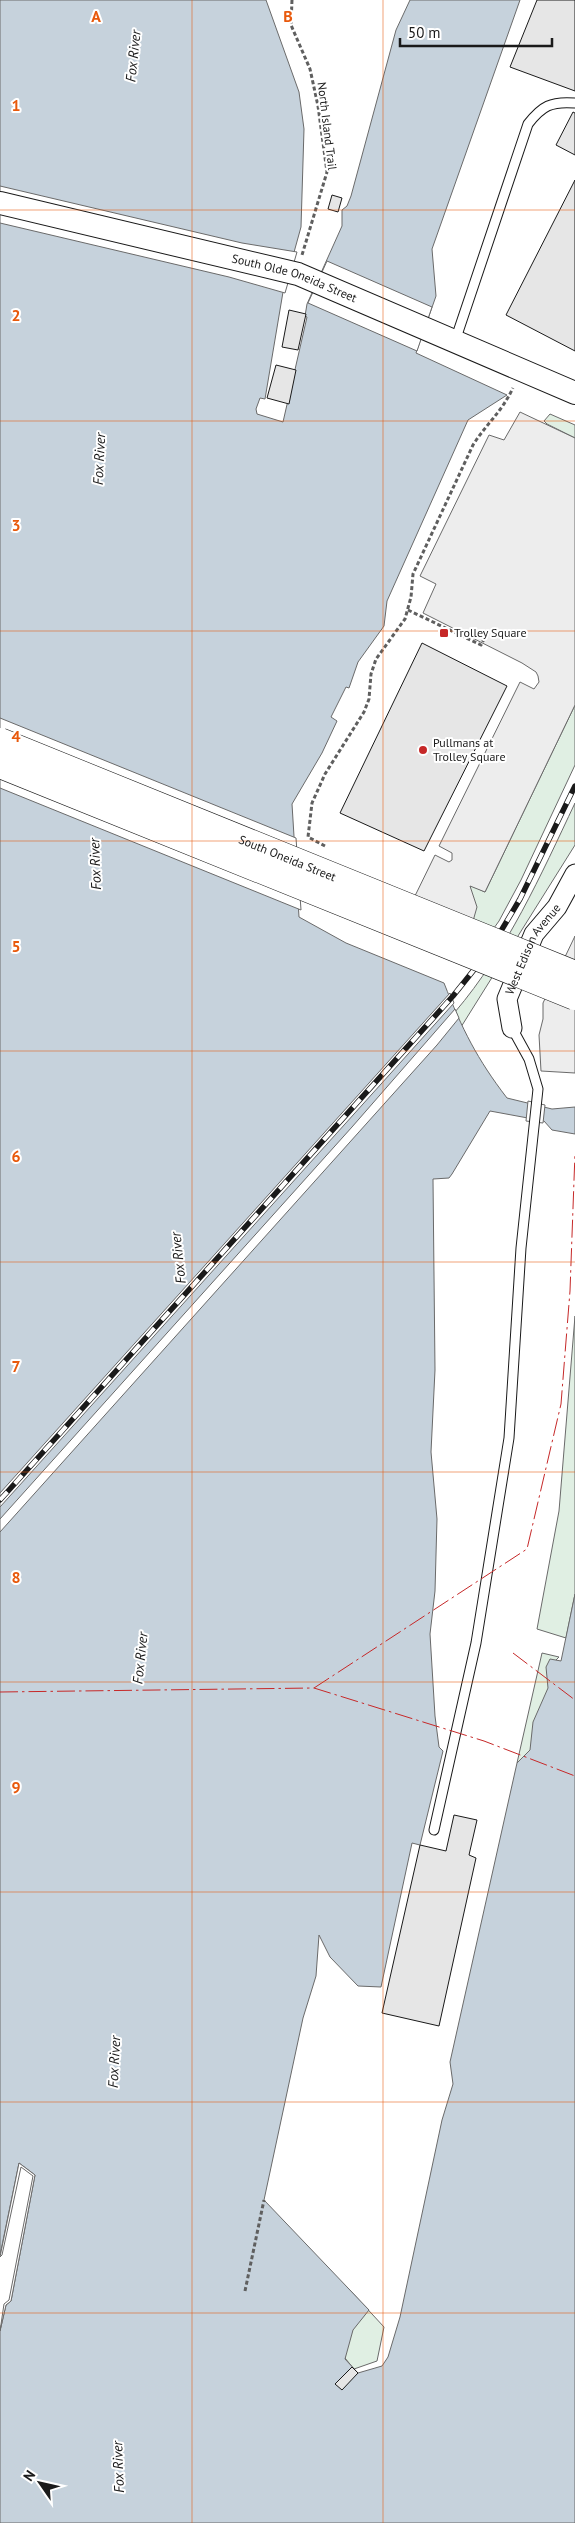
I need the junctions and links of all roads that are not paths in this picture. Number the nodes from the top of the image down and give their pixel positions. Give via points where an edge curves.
1 (575, 103) edge
2 (0, 203) edge
3 (455, 341) junction
4 (575, 393) edge
5 (0, 742) edge
6 (0, 764) edge
7 (575, 874) edge
8 (575, 975) edge
9 (575, 996) edge
10 (512, 1028) joint
11 (434, 1830) dead end

1 - 3 lane via 560,102 540,109 528,124
2 - 3 street, South Olde Oneida Street via 297,264 318,280
3 - 4 street, South Olde Oneida Street
5 - 8 main road, South Oneida Street, bridge
6 - 9 main road, South Oneida Street, bridge
7 - 10 street, West Edison Avenue via 557,906 534,934 507,999
10 - 11 lane via 529,1059 538,1090 522,1248 509,1438 476,1643

